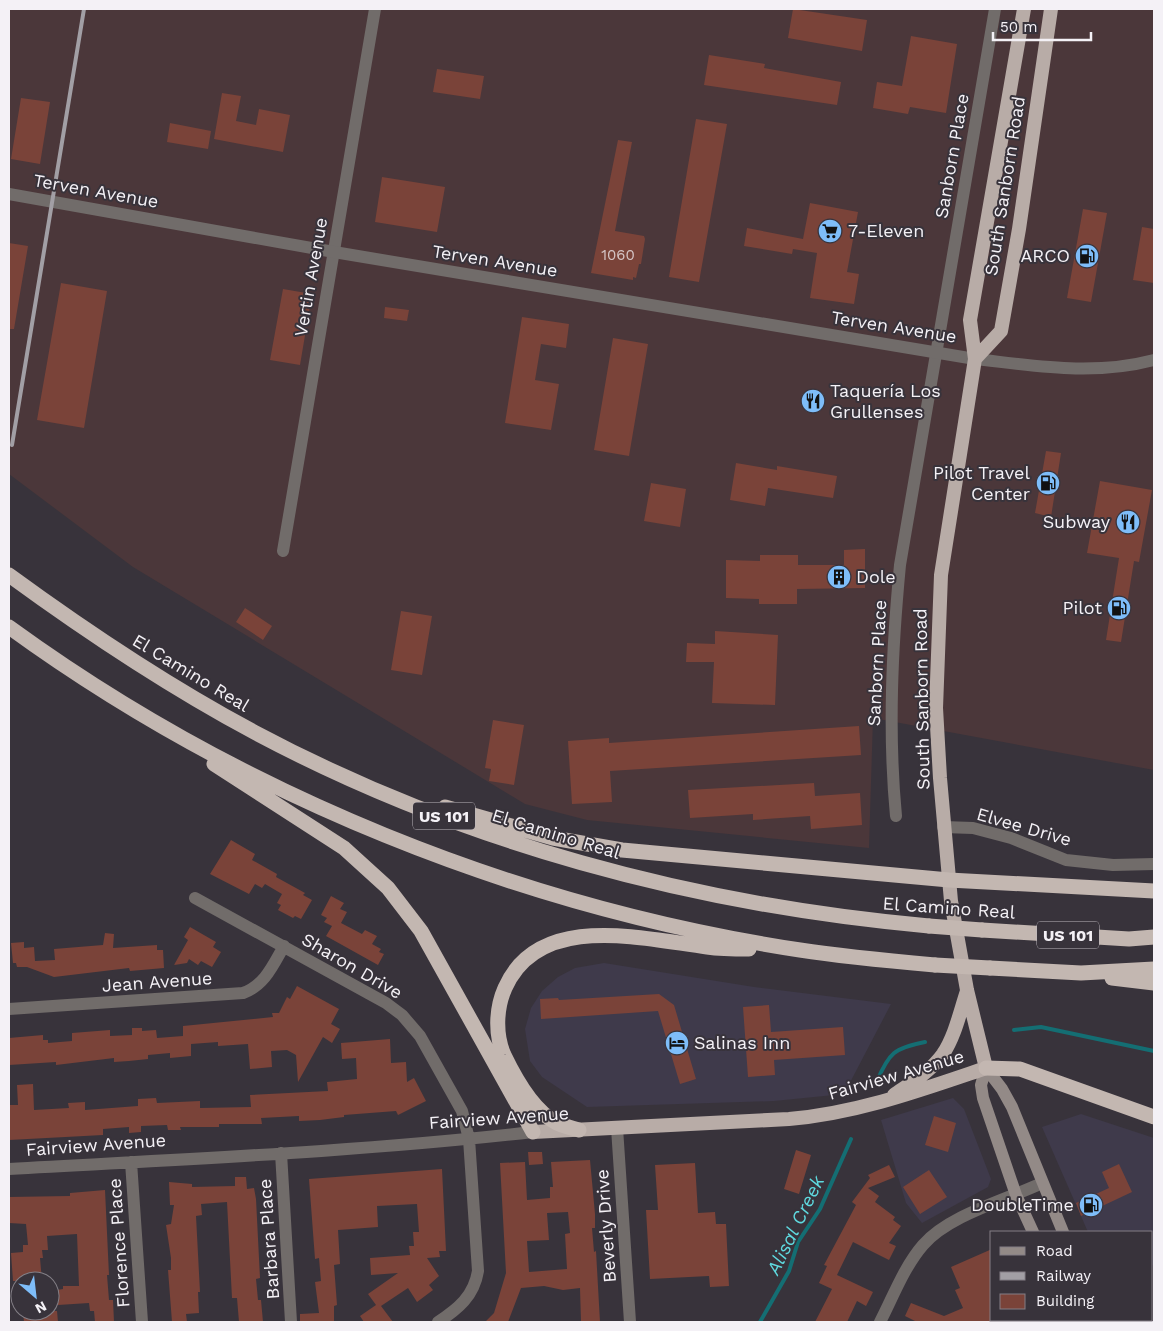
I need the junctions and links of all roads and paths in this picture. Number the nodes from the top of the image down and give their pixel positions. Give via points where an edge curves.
1 (375, 9) edge
2 (995, 9) edge
3 (1024, 9) edge
4 (1051, 9) edge
5 (9, 194) edge
6 (334, 252) junction
7 (936, 352) junction
8 (976, 359) junction
9 (1154, 360) edge
10 (283, 551) dead end
11 (9, 575) edge
12 (9, 627) edge
13 (160, 725) junction
14 (330, 769) junction
15 (896, 816) dead end
16 (943, 827) junction
17 (1154, 864) edge
18 (949, 880) junction
19 (1154, 890) edge
20 (195, 898) dead end
21 (1154, 937) edge
22 (284, 946) junction
23 (801, 951) junction
24 (1154, 969) edge
25 (1081, 973) junction
26 (1154, 983) edge
27 (967, 990) junction
28 (9, 1009) edge
29 (986, 1068) junction
30 (885, 1102) junction
31 (1154, 1117) edge
32 (617, 1128) junction
33 (578, 1130) junction
34 (533, 1132) junction
35 (469, 1139) junction
36 (281, 1153) junction
37 (131, 1162) junction
38 (9, 1169) edge
39 (1042, 1183) junction
40 (1016, 1195) junction
41 (1033, 1231) edge
42 (1063, 1231) edge
43 (142, 1322) edge
44 (292, 1322) edge
45 (438, 1322) edge
46 (630, 1322) edge
47 (880, 1322) edge

1 - 6 street, Vertin Avenue
2 - 7 street, Sanborn Place
3 - 8 highway, South Sanborn Road via 970,320
4 - 8 highway, South Sanborn Road via 1001,331
5 - 6 street, Terven Avenue
6 - 7 street, Terven Avenue
6 - 10 street, Vertin Avenue
7 - 8 street, Terven Avenue
7 - 15 street, Sanborn Place via 900,565 894,630 891,732
8 - 9 street, Terven Avenue via 1071,370 1126,367
8 - 16 highway, South Sanborn Road via 941,575 936,708
11 - 14 highway, El Camino Real / US 101 via 108,645 180,690
12 - 13 highway, US 101 via 86,680
13 - 23 highway, US 101 via 314,804 470,867 552,895 635,917
13 - 34 highway via 240,782 344,848 388,888 421,931
14 - 18 highway via 482,819 589,846
14 - 21 highway, El Camino Real / US 101, bridge via 405,802 563,858 726,899 807,913 929,926 1129,939
16 - 17 street, Elvee Drive via 973,828 1011,838 1066,860 1114,865
16 - 18 highway, South Sanborn Road
18 - 19 highway
18 - 27 highway, South Sanborn Road
20 - 22 street, Sharon Drive
22 - 28 street, Jean Avenue via 266,977 243,993
22 - 35 street, Sharon Drive via 375,996 413,1027 456,1096
23 - 25 highway, US 101, bridge via 935,965
23 - 33 highway via 709,948 646,938 598,936 558,942 529,957 514,973 504,992 498,1013 501,1045 515,1074 535,1103 556,1123
24 - 25 highway, US 101
25 - 26 highway
27 - 29 highway, South Sanborn Road
27 - 30 highway via 942,1056
29 - 30 highway, Fairview Avenue
29 - 31 highway via 1020,1069
29 - 39 main road, South Sanborn Road via 1012,1107
29 - 40 main road, South Sanborn Road via 981,1085 983,1098
30 - 32 highway, Fairview Avenue via 802,1118
32 - 33 highway, Fairview Avenue
32 - 46 street, Beverly Drive
33 - 34 highway, Fairview Avenue
34 - 35 street, Fairview Avenue
35 - 36 street, Fairview Avenue
35 - 45 street, Sharon Drive via 477,1276 467,1298
36 - 37 street, Fairview Avenue
36 - 44 street, Barbara Place
37 - 38 street, Fairview Avenue
37 - 43 street, Florence Place
39 - 40 street
39 - 42 main road, South Sanborn Road
40 - 41 main road, South Sanborn Road
40 - 47 street via 964,1217 930,1238 908,1268

